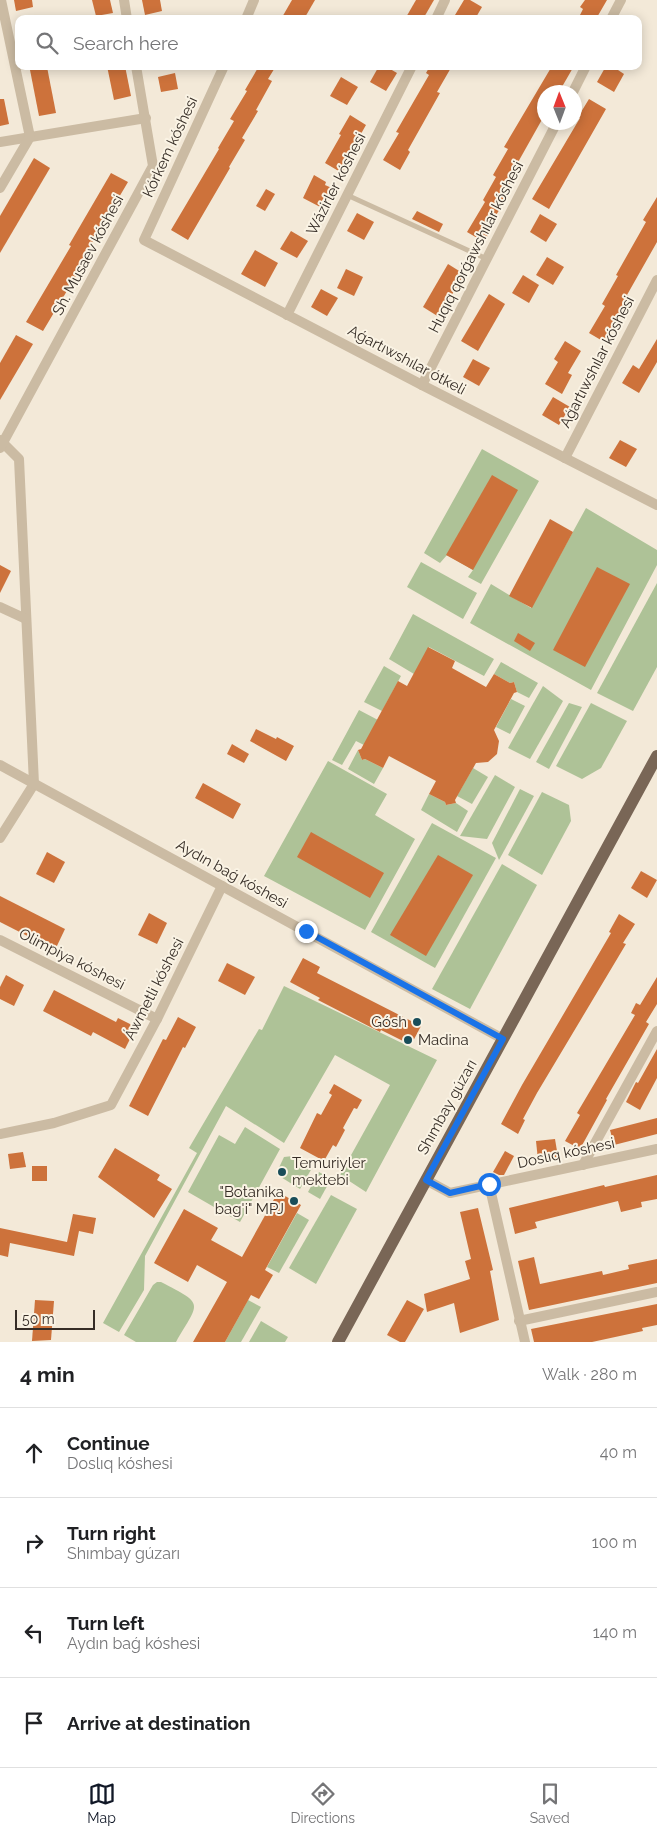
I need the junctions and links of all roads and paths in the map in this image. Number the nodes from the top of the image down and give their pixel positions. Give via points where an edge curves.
1 (1, 0) edge
2 (124, 0) edge
3 (254, 0) edge
4 (445, 0) edge
5 (620, 0) edge
6 (126, 15) edge
7 (248, 15) edge
8 (438, 15) edge
9 (613, 15) edge
10 (15, 66) edge
11 (16, 70) edge
12 (137, 70) edge
13 (222, 70) edge
14 (410, 70) edge
15 (584, 70) edge
16 (576, 85) edge
17 (146, 118) junction
18 (553, 130) edge
19 (30, 137) junction
20 (0, 142) edge
21 (0, 188) edge
22 (347, 195) junction
23 (144, 240) joint
24 (487, 259) junction
25 (657, 280) edge
26 (288, 315) junction
27 (422, 385) junction
28 (1, 443) edge
29 (565, 458) junction
30 (657, 505) edge
31 (0, 607) edge
32 (26, 619) junction
33 (657, 756) edge
34 (0, 765) edge
35 (34, 784) junction
36 (0, 838) edge
37 (222, 886) junction
38 (0, 940) edge
39 (157, 1019) junction
40 (657, 1031) edge
41 (503, 1039) junction
42 (0, 1134) edge
43 (657, 1149) edge
44 (584, 1165) junction
45 (426, 1180) junction
46 (489, 1184) junction
47 (657, 1292) edge
48 (519, 1321) junction
49 (338, 1342) edge
50 (525, 1342) edge

1 - 10 street
2 - 6 street
3 - 7 street
4 - 8 street
5 - 9 street
11 - 19 street
12 - 17 street, Sh. Musaev kóshesi
13 - 23 street, Kórkem kóshesi
14 - 22 street, Wázirler kóshesi
15 - 16 street
17 - 19 street
17 - 28 street, Sh. Musaev kóshesi via 153,166
18 - 24 street, Huqıq qorǵawshılar kóshesi
19 - 20 street
19 - 21 street
22 - 24 lane
22 - 26 street, Wázirler kóshesi
23 - 26 street, Aǵartıwshılar ótkeli
24 - 27 street, Huqıq qorǵawshılar kóshesi
25 - 29 street, Aǵartıwshılar kóshesi
26 - 27 street, Aǵartıwshılar ótkeli
27 - 29 street, Aǵartıwshılar ótkeli
28 - 32 street via 19,460
29 - 30 street, Aǵartıwshılar ótkeli
31 - 32 street
32 - 35 street
33 - 41 main road, Shımbay gúzarı
34 - 35 street, Aydın baǵ kóshesi
35 - 36 street
35 - 37 street, Aydın baǵ kóshesi
37 - 39 street, Áwmetli kóshesi
37 - 41 street, Aydın baǵ kóshesi
38 - 39 street, Olimpiya kóshesi
39 - 42 street, Áwmetli kóshesi via 111,1105 54,1123
40 - 44 street
41 - 45 main road, Shımbay gúzarı
43 - 44 street, Doslıq kóshesi
44 - 46 street, Doslıq kóshesi
45 - 46 street, Doslıq kóshesi via 450,1193
45 - 49 main road, Shımbay gúzarı
46 - 48 street
47 - 48 street
48 - 50 street

